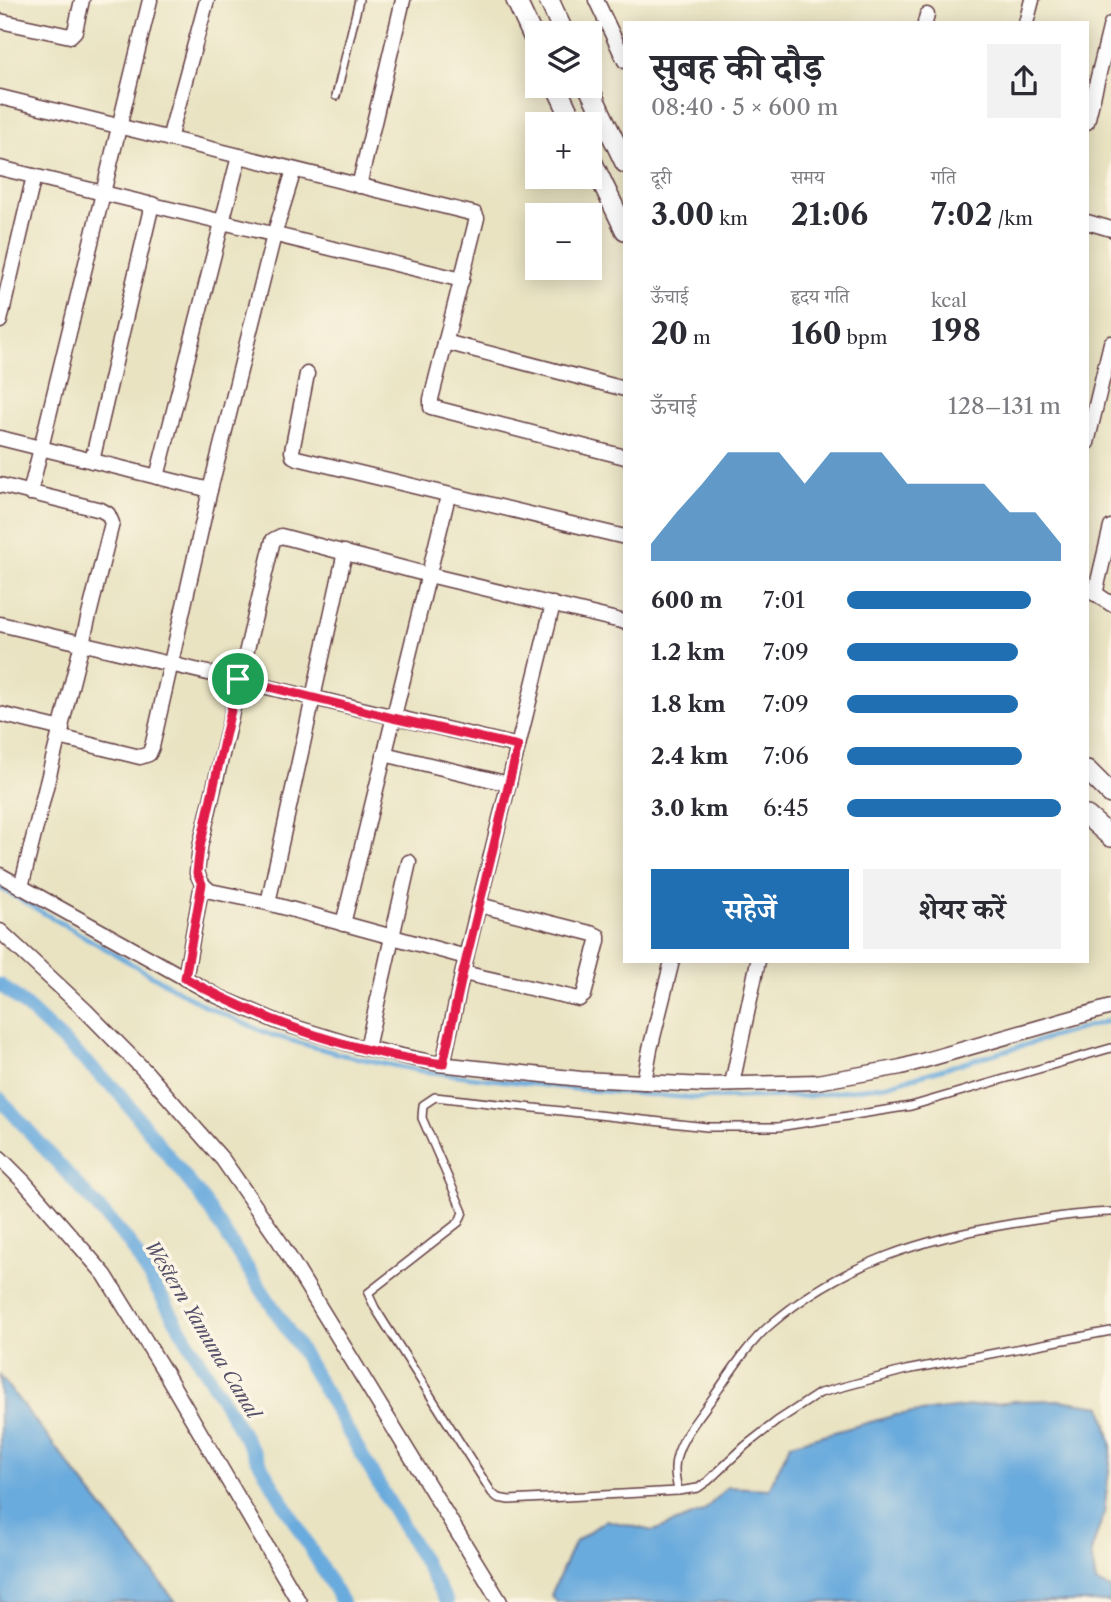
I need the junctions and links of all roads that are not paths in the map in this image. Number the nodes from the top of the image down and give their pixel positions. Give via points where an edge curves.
1 (82, 0) edge
2 (150, 0) edge
3 (207, 0) edge
4 (359, 0) edge
5 (403, 0) edge
6 (516, 0) edge
7 (596, 0) edge
8 (1032, 0) edge
9 (554, 2) edge
10 (0, 21) edge
11 (526, 21) edge
12 (559, 21) edge
13 (1027, 21) edge
14 (1111, 24) edge
15 (623, 57) edge
16 (336, 96) dead end
17 (594, 98) edge
18 (1, 102) edge
19 (1089, 113) edge
20 (118, 127) junction
21 (169, 139) junction
22 (239, 156) junction
23 (623, 159) edge
24 (0, 168) edge
25 (294, 170) junction
26 (34, 176) junction
27 (602, 182) edge
28 (359, 186) junction
29 (102, 192) junction
30 (152, 204) junction
31 (220, 221) junction
32 (1089, 223) edge
33 (623, 226) edge
34 (1111, 229) edge
35 (274, 235) junction
36 (462, 280) junction
37 (0, 321) edge
38 (445, 342) junction
39 (1111, 343) edge
40 (1108, 370) edge
41 (307, 374) dead end
42 (623, 388) edge
43 (1089, 436) edge
44 (0, 438) edge
45 (41, 447) junction
46 (623, 456) edge
47 (92, 460) junction
48 (157, 477) junction
49 (0, 485) edge
50 (210, 490) junction
51 (30, 493) junction
52 (448, 495) junction
53 (1111, 527) edge
54 (623, 537) edge
55 (345, 552) junction
56 (429, 575) junction
57 (1091, 591) edge
58 (554, 604) junction
59 (1111, 604) edge
60 (623, 621) edge
61 (0, 624) edge
62 (81, 644) junction
63 (170, 664) junction
64 (238, 679) junction
65 (313, 698) junction
66 (0, 714) edge
67 (393, 718) junction
68 (60, 733) junction
69 (518, 746) junction
70 (384, 754) junction
71 (1089, 772) edge
72 (509, 783) junction
73 (1111, 794) edge
74 (1089, 818) edge
75 (1111, 837) edge
76 (409, 862) dead end
77 (0, 875) edge
78 (202, 884) junction
79 (21, 887) junction
80 (268, 903) junction
81 (479, 905) junction
82 (343, 924) junction
83 (0, 931) edge
84 (392, 936) junction
85 (466, 957) junction
86 (672, 963) edge
87 (758, 963) edge
88 (463, 972) junction
89 (185, 978) junction
90 (1111, 1007) edge
91 (367, 1048) junction
92 (1111, 1048) edge
93 (443, 1064) junction
94 (645, 1082) junction
95 (732, 1084) junction
96 (0, 1158) edge
97 (1111, 1212) edge
98 (1111, 1331) edge
99 (678, 1491) junction
100 (299, 1602) edge
101 (500, 1602) edge

1 - 10 street via 70,36
2 - 20 street
3 - 21 street
4 - 16 lane
5 - 28 street
6 - 11 street
7 - 15 street
8 - 13 street
9 - 12 street
14 - 19 street
17 - 23 street
18 - 20 street
20 - 21 street
20 - 29 street
21 - 22 street
22 - 25 street
22 - 31 street
24 - 26 street
25 - 28 street
25 - 35 street
26 - 29 street
26 - 37 street
27 - 33 street
28 - 36 street via 477,215
29 - 30 street
29 - 45 street
30 - 31 street
30 - 47 street
31 - 35 street
31 - 48 street
32 - 34 street
35 - 36 street
35 - 50 street
36 - 38 street
38 - 42 street
38 - 46 street via 431,407
39 - 40 street
40 - 43 street
41 - 52 street via 293,456
44 - 45 street
45 - 47 street
45 - 51 street
47 - 48 street
48 - 50 street
49 - 51 street
50 - 63 street
51 - 62 street via 101,510 111,518
52 - 54 street
52 - 56 street
53 - 57 street
55 - 56 street
55 - 64 street via 281,536 273,540
55 - 65 street
56 - 58 street
56 - 67 street
57 - 59 street
58 - 60 street
58 - 69 street
61 - 62 street
62 - 63 street
62 - 68 street
63 - 64 street
63 - 68 street via 152,747 144,757
64 - 65 street
64 - 78 street via 200,847 197,873
65 - 67 street
65 - 80 street
66 - 68 street
67 - 69 street
67 - 70 street
68 - 79 street
69 - 72 street
70 - 72 street
70 - 82 street
71 - 73 street
72 - 81 street
74 - 75 street
76 - 84 street
77 - 79 street
78 - 80 street via 210,891
78 - 89 street
79 - 89 street
80 - 82 street
81 - 85 street
81 - 88 street via 594,934 598,936 595,952 579,999
82 - 84 street
83 - 101 street via 148,1074 223,1160 280,1242
84 - 85 street
84 - 91 street
85 - 88 street
86 - 94 street
87 - 95 street
88 - 93 street
89 - 91 street via 278,1022
90 - 95 street via 901,1067 817,1082
91 - 93 street
92 - 99 lane via 911,1106 778,1127 707,1127 446,1097 435,1097 423,1105 422,1118 463,1216 368,1296 492,1493 509,1500
93 - 94 street
94 - 95 street
96 - 100 street via 105,1275
97 - 99 lane via 976,1229 914,1245 847,1272 804,1299 768,1327 733,1368 684,1441 674,1468
98 - 99 lane via 906,1370 820,1393 777,1421 698,1488

